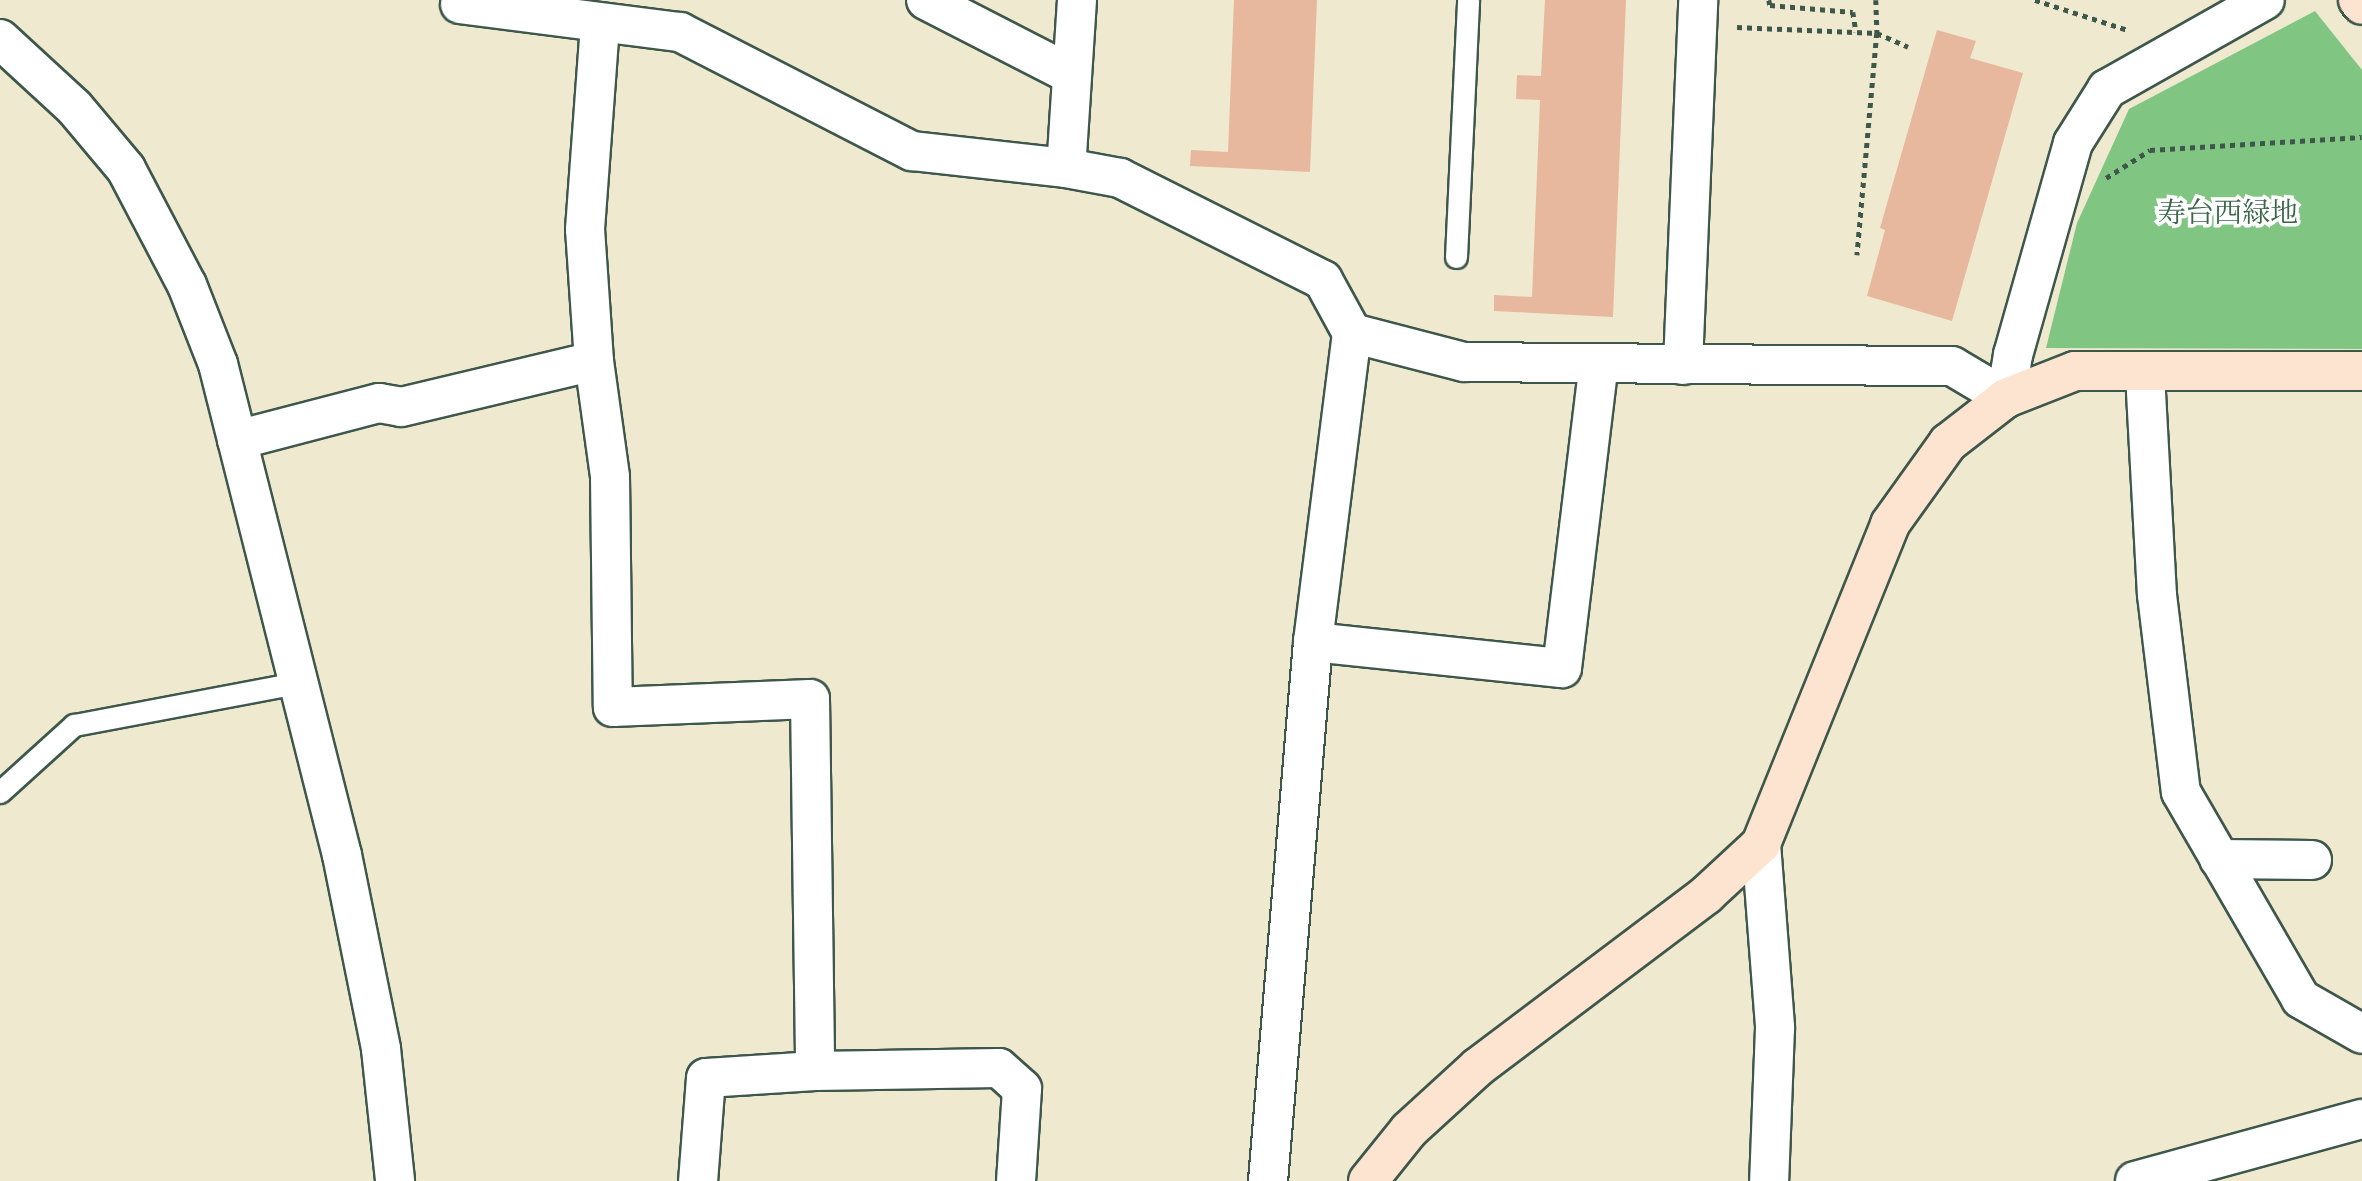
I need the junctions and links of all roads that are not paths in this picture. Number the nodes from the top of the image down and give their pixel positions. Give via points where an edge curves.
1 (926, 0) edge
2 (1077, 0) edge
3 (1468, 0) edge
4 (1698, 0) edge
5 (2265, 0) edge
6 (2358, 0) edge
7 (450, 1) edge
8 (2362, 5) edge
9 (600, 25) junction
10 (0, 39) edge
11 (1073, 75) junction
12 (1066, 168) junction
13 (1456, 257) dead end
14 (1352, 333) junction
15 (594, 360) junction
16 (1599, 364) junction
17 (1683, 365) junction
18 (2362, 371) edge
19 (2145, 374) junction
20 (2006, 398) junction
21 (237, 440) junction
22 (1312, 642) junction
23 (296, 683) junction
24 (0, 792) edge
25 (1761, 844) junction
26 (2219, 859) junction
27 (2312, 860) dead end
28 (2362, 1034) edge
29 (814, 1071) junction
30 (2362, 1119) edge
31 (395, 1181) edge
32 (698, 1181) edge
33 (1016, 1181) edge
34 (1268, 1181) edge
35 (1368, 1181) edge
36 (1769, 1181) edge
37 (2135, 1181) edge

1 - 11 street
2 - 11 street
3 - 13 lane
4 - 17 street
5 - 20 street via 2107,89 2073,143 2013,355
6 - 8 street
7 - 9 street
9 - 12 street via 680,32 912,151
9 - 15 street via 585,229
10 - 21 street via 74,107 126,169 187,285 218,364
11 - 12 street
12 - 14 street via 1120,178 1323,280
14 - 16 street via 1464,362
14 - 22 street
15 - 21 street via 401,407 379,403
15 - 29 street via 610,477 613,707 810,699
16 - 17 street
16 - 22 street via 1562,668
17 - 20 street via 1952,366
18 - 19 street
19 - 20 street via 2075,371
19 - 26 street via 2157,595 2181,792
20 - 25 street via 1948,443 1890,524
21 - 23 street
22 - 34 street
23 - 24 lane via 74,725 23,776
23 - 31 street via 342,855 381,1049
25 - 35 street via 1706,895 1478,1067 1409,1130
25 - 36 street via 1775,1028
26 - 27 street
26 - 28 street via 2301,999
29 - 32 street via 706,1078
29 - 33 street via 999,1068 1022,1089
30 - 37 street

